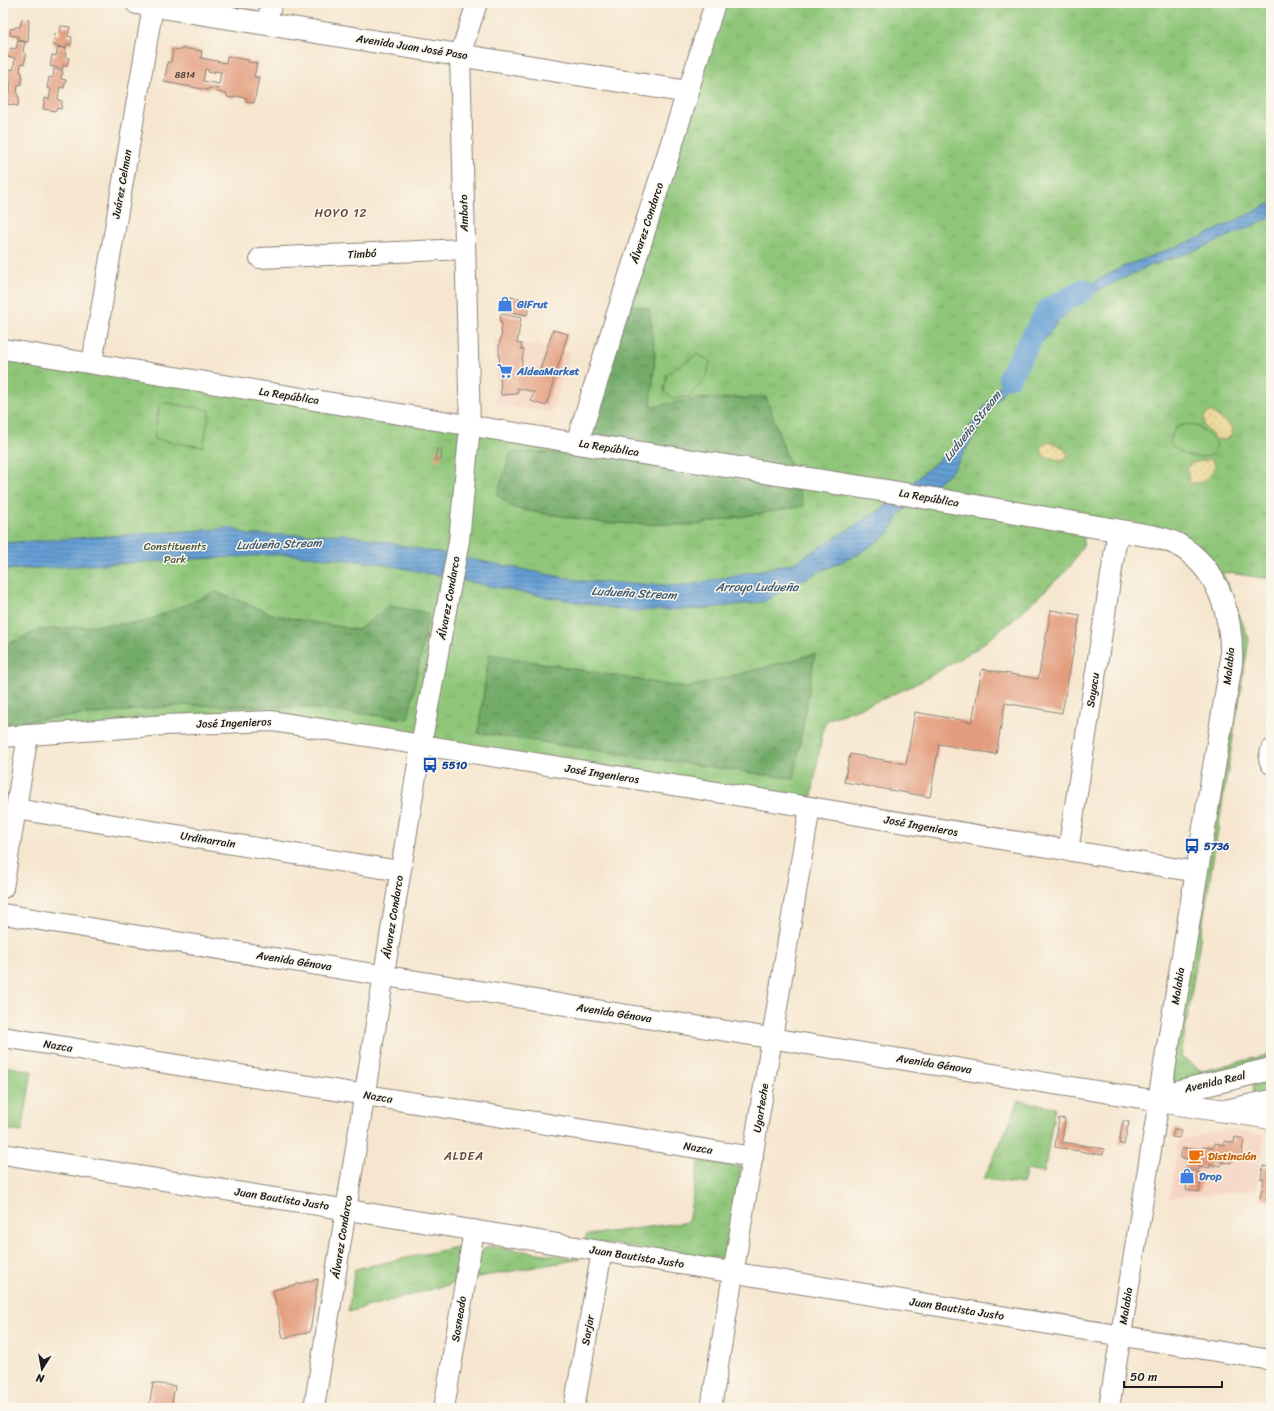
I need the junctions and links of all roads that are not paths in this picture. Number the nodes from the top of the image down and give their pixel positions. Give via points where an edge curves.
1 (272, 3) edge
2 (477, 3) edge
3 (715, 3) edge
4 (145, 4) edge
5 (266, 24) junction
6 (460, 55) junction
7 (688, 92) junction
8 (464, 249) junction
9 (260, 258) dead end
10 (3, 349) edge
11 (92, 363) junction
12 (470, 426) junction
13 (577, 443) junction
14 (1118, 530) junction
15 (1206, 568) joint
16 (28, 735) junction
17 (3, 737) edge
18 (421, 745) junction
19 (1271, 750) edge
20 (1271, 764) edge
21 (810, 808) junction
22 (16, 809) junction
23 (1068, 851) junction
24 (400, 871) junction
25 (1197, 872) junction
26 (3, 888) edge
27 (3, 914) edge
28 (383, 975) junction
29 (3, 1037) edge
30 (772, 1038) junction
31 (1271, 1069) edge
32 (1220, 1081) junction
33 (364, 1095) junction
34 (1159, 1098) junction
35 (1271, 1101) edge
36 (1225, 1111) junction
37 (1271, 1119) edge
38 (3, 1154) edge
39 (753, 1157) junction
40 (346, 1210) junction
41 (474, 1230) junction
42 (602, 1251) junction
43 (734, 1273) junction
44 (1121, 1336) junction
45 (1271, 1360) edge
46 (314, 1408) edge
47 (444, 1408) edge
48 (574, 1408) edge
49 (711, 1408) edge
50 (1109, 1408) edge

1 - 5 street
2 - 6 street, Ambato
3 - 7 street, Álvarez Condarco
4 - 5 main road, Avenida Juan José Paso
4 - 11 street, Juárez Celman
5 - 6 main road, Avenida Juan José Paso
6 - 7 main road, Avenida Juan José Paso
6 - 8 street, Ambato
7 - 13 main road, Álvarez Condarco
8 - 9 street, Timbó
8 - 12 street, Ambato
10 - 11 street, La República
11 - 12 street, La República
12 - 13 street, La República
12 - 18 street, Álvarez Condarco via 459,541
13 - 14 main road, La República
14 - 15 main road, La República via 1176,544
14 - 23 street, Sayacu
15 - 25 main road, Malabia via 1226,606 1232,644 1231,664
16 - 17 street, José Ingenieros
16 - 18 street, José Ingenieros via 165,725 272,721
16 - 22 street
18 - 21 street, José Ingenieros
18 - 24 street, Álvarez Condarco
19 - 20 street
21 - 23 street, José Ingenieros
21 - 30 street, Ugarteche
22 - 24 street, Urdinarrain
22 - 26 street
23 - 25 street, José Ingenieros
24 - 28 street, Álvarez Condarco
25 - 34 main road, Malabia
27 - 28 street, Avenida Génova
28 - 30 street, Avenida Génova
28 - 33 street, Álvarez Condarco
29 - 33 street, Nazca
30 - 34 street, Avenida Génova
30 - 39 street, Ugarteche
31 - 32 main road, Avenida Real
32 - 34 main road, Avenida Real
32 - 36 main road
33 - 39 street, Nazca
33 - 40 street, Álvarez Condarco
34 - 36 main road, Avenida Génova
34 - 44 street, Malabia
35 - 36 main road
36 - 37 street, Avenida Génova
38 - 40 street, Juan Bautista Justo
39 - 43 street, Ugarteche
40 - 41 street, Juan Bautista Justo
40 - 46 street, Álvarez Condarco
41 - 42 street, Juan Bautista Justo
41 - 47 street, Sosneado
42 - 43 street, Juan Bautista Justo
42 - 48 street, Sarjar
43 - 44 street, Juan Bautista Justo
43 - 49 street, Ugarteche
44 - 45 street, Juan Bautista Justo
44 - 50 street, Malabia

